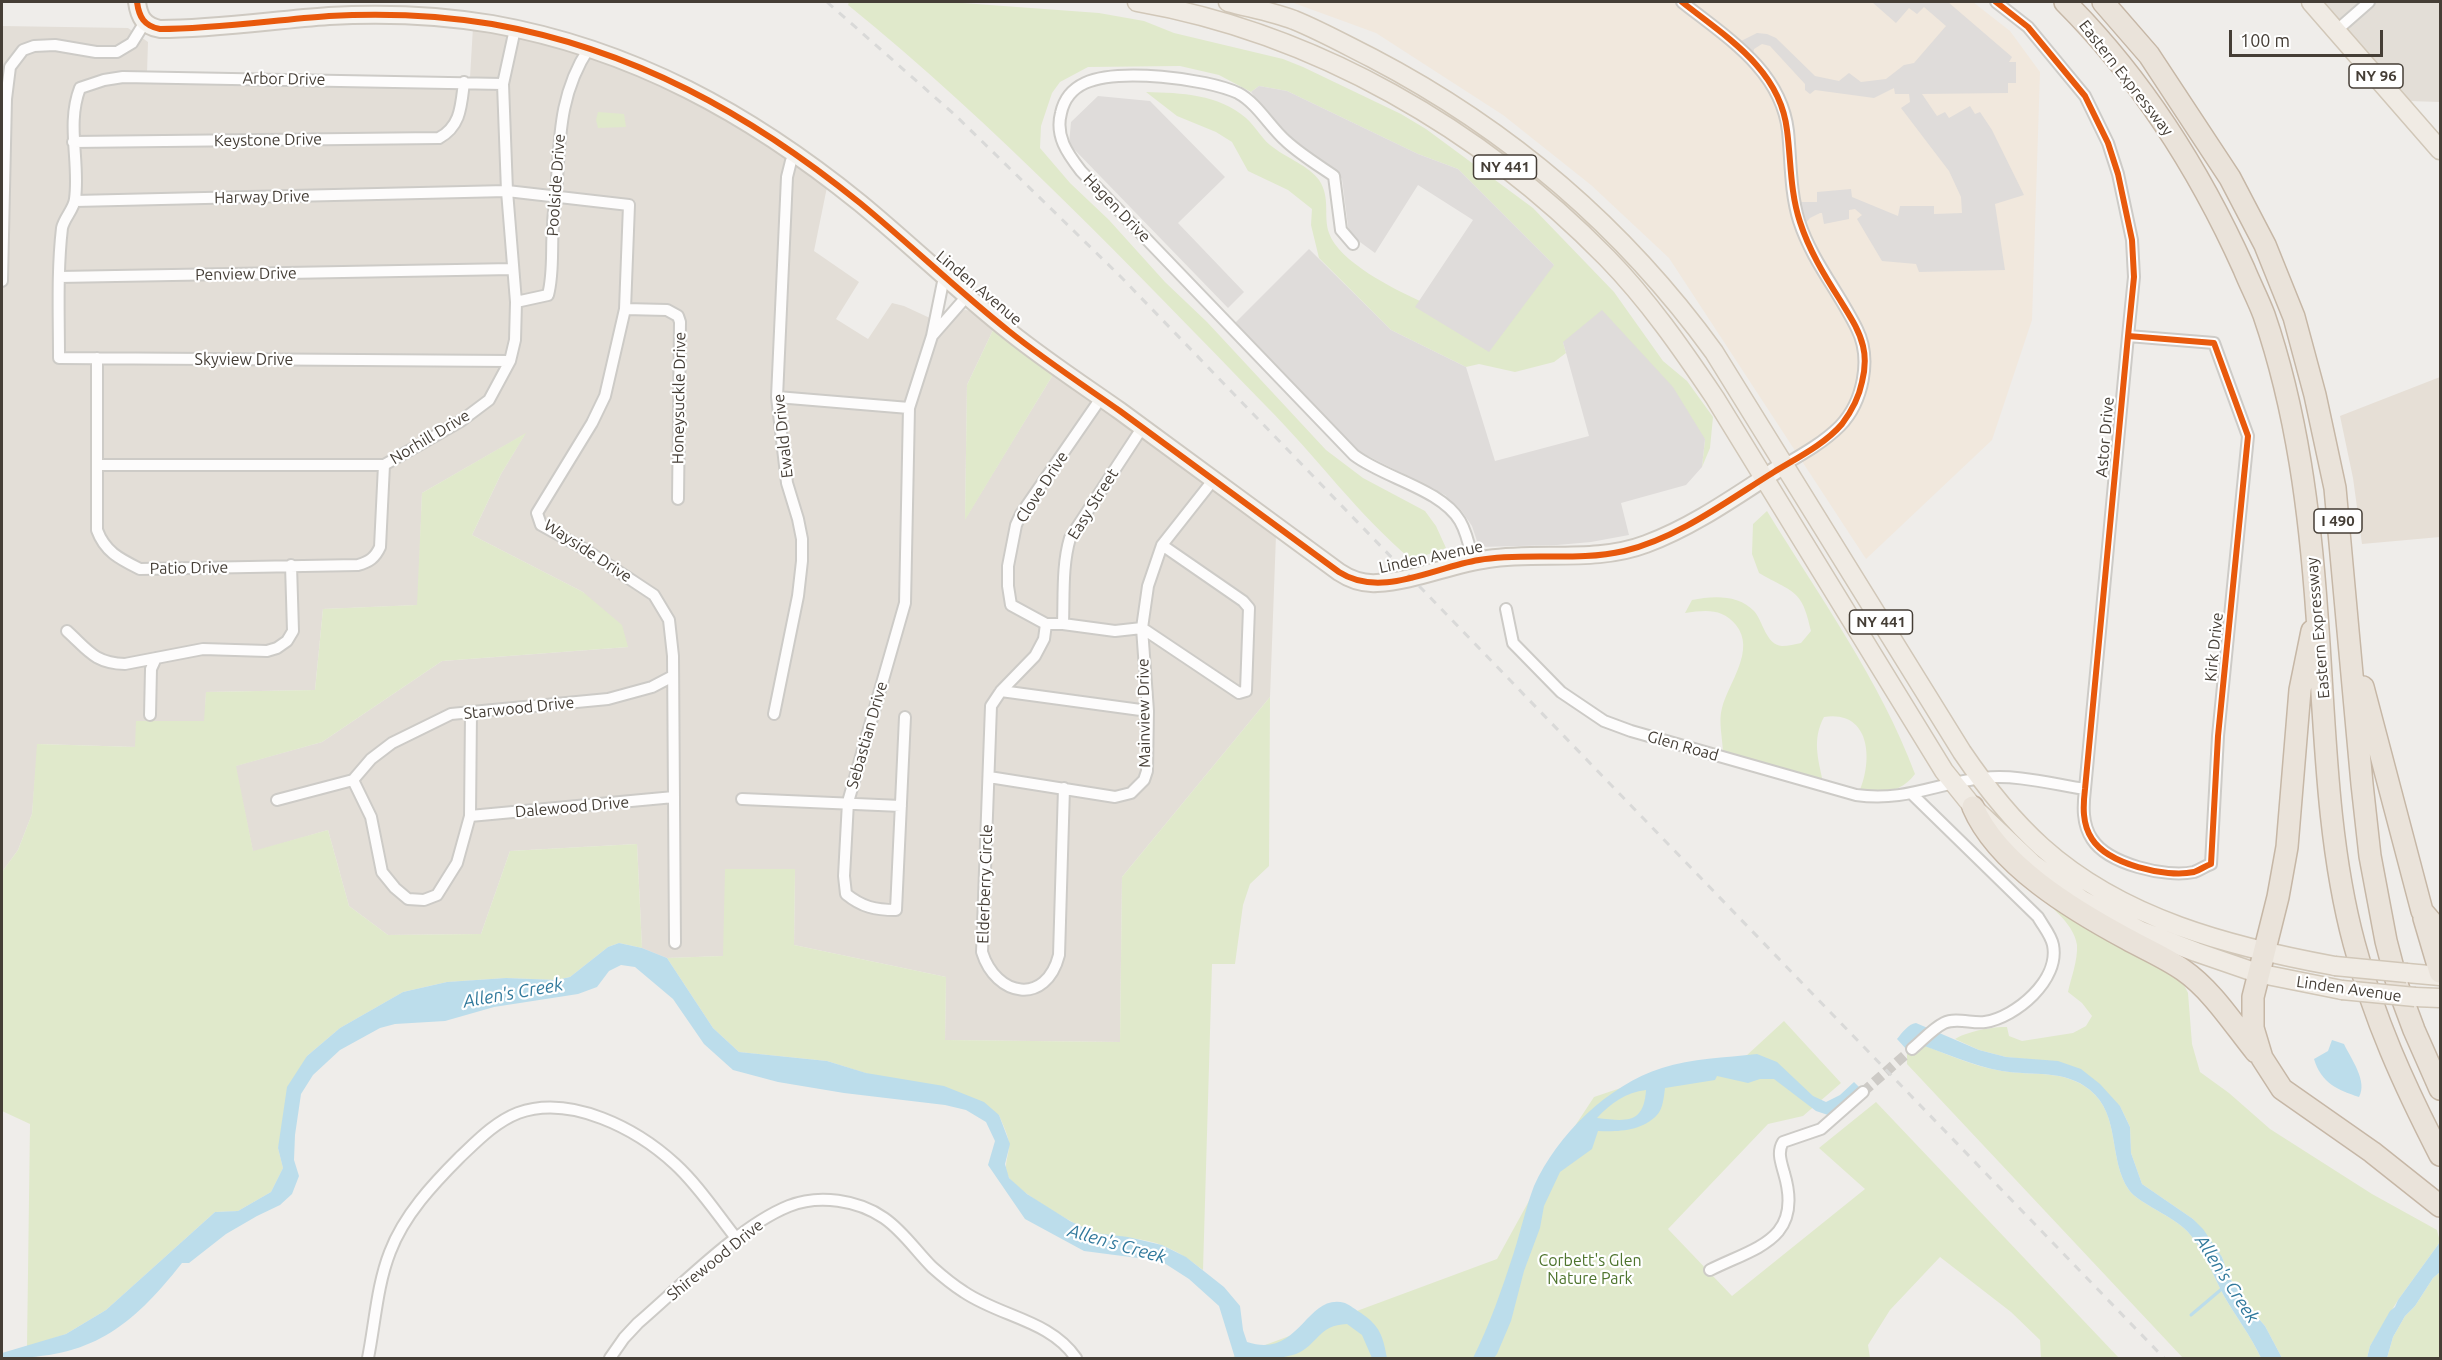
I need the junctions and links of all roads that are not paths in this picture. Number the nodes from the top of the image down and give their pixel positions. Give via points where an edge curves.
1 (137, 2) edge
2 (1137, 2) edge
3 (1228, 2) edge
4 (1682, 2) edge
5 (1996, 2) edge
6 (2065, 2) edge
7 (2103, 2) edge
8 (2311, 2) edge
9 (2368, 2) edge
10 (145, 22) junction
11 (515, 29) junction
12 (2337, 30) junction
13 (589, 48) junction
14 (464, 82) junction
15 (503, 84) junction
16 (73, 142) junction
17 (3, 146) edge
18 (2440, 150) edge
19 (796, 155) junction
20 (507, 191) junction
21 (556, 195) junction
22 (75, 201) junction
23 (1353, 244) dead end
24 (513, 269) junction
25 (59, 277) junction
26 (944, 277) junction
27 (2, 281) edge
28 (967, 296) junction
29 (516, 302) junction
30 (625, 309) junction
31 (932, 336) junction
32 (2128, 336) junction
33 (97, 358) junction
34 (510, 361) junction
35 (777, 397) junction
36 (1101, 398) junction
37 (909, 408) junction
38 (1142, 428) junction
39 (97, 465) junction
40 (384, 465) junction
41 (1784, 465) junction
42 (1764, 478) junction
43 (1214, 479) junction
44 (678, 499) dead end
45 (1162, 545) junction
46 (1473, 561) junction
47 (291, 565) junction
48 (1506, 609) dead end
49 (2317, 611) junction
50 (2346, 622) junction
51 (1046, 624) junction
52 (1063, 624) junction
53 (1142, 628) junction
54 (67, 631) dead end
55 (156, 657) junction
56 (673, 676) junction
57 (1001, 691) junction
58 (1148, 711) junction
59 (471, 713) junction
60 (774, 714) dead end
61 (150, 715) dead end
62 (905, 717) dead end
63 (989, 777) junction
64 (1981, 778) junction
65 (353, 780) junction
66 (1952, 783) junction
67 (1064, 788) junction
68 (2085, 789) junction
69 (1913, 795) junction
70 (674, 797) junction
71 (742, 799) dead end
72 (277, 800) dead end
73 (848, 802) junction
74 (901, 806) junction
75 (1973, 807) junction
76 (470, 816) junction
77 (2422, 911) junction
78 (2440, 932) edge
79 (675, 943) dead end
80 (2263, 952) junction
81 (2257, 973) junction
82 (2440, 974) edge
83 (2440, 998) edge
84 (1914, 1047) tunnel mouth
85 (2262, 1058) junction
86 (2440, 1089) edge
87 (1863, 1092) tunnel mouth
88 (2440, 1155) edge
89 (2440, 1206) edge
90 (736, 1238) junction
91 (1710, 1270) dead end
92 (368, 1359) edge
93 (610, 1359) edge
94 (1076, 1359) edge

1 - 10 street
2 - 42 main road, NY 441 via 1240,27 1312,56 1386,90 1456,131 1518,177 1608,258 1634,287 1679,345
3 - 41 main road, NY 441 via 1293,20 1404,75 1465,111 1557,181 1635,255 1688,316
4 - 41 street via 1744,52 1776,92 1785,116 1799,221 1818,264 1859,331 1864,349 1862,384 1850,412 1827,437
5 - 32 street, Astor Drive via 2028,27 2085,96 2108,143 2127,208 2134,277
6 - 49 highway, Eastern Expressway / I 490 via 2152,106 2194,170 2264,315 2288,401 2306,494
7 - 50 highway, Eastern Expressway / I 490 via 2149,55 2230,178 2265,245 2294,317 2335,488
8 - 12 main road, NY 96
9 - 12 street
10 - 11 street, Linden Avenue via 166,29 333,16 409,15
10 - 17 street via 132,44 117,52 48,45 23,50 8,72
11 - 13 street, Linden Avenue
11 - 15 street, Norhill Drive
12 - 18 main road, NY 96
13 - 19 street, Linden Avenue via 697,93
13 - 21 street, Poolside Drive via 566,97 560,123
14 - 15 street, Arbor Drive
14 - 16 street, Keystone Drive via 460,115 449,133 439,138
14 - 16 street, Arbor Drive via 123,77 80,88
15 - 20 street, Norhill Drive
16 - 22 street
17 - 27 street
19 - 26 street, Linden Avenue via 859,202
19 - 35 street, Ewald Drive via 787,177
20 - 21 street, Harway Drive
20 - 22 street, Harway Drive
20 - 24 street, Norhill Drive
21 - 29 street, Poolside Drive via 548,295
21 - 30 street, Wayside Drive via 629,205
22 - 25 street via 63,225
23 - 46 street, Hagen Drive via 1341,230 1334,176 1286,141 1240,94 1183,78 1102,78 1075,89 1062,107 1060,134 1081,171 1354,455 1447,506 1464,530
24 - 25 street, Penview Drive
24 - 29 street, Norhill Drive
25 - 33 street, Skyview Drive via 59,358
26 - 28 street, Linden Avenue
26 - 31 street, Sebastian Drive
28 - 31 street, Sebastian Drive
28 - 36 street, Linden Avenue
29 - 34 street, Norhill Drive
30 - 44 street, Honeysuckle Drive via 667,310 678,316 680,322
30 - 56 street, Wayside Drive via 605,396 537,513 541,525 654,595 669,620
31 - 37 street, Sebastian Drive
32 - 68 street, Astor Drive
32 - 68 street, Kirk Drive via 2214,343 2248,436 2218,736 2211,864 2195,872 2175,873 2116,859 2103,850 2085,824
33 - 34 street, Skyview Drive
33 - 39 street, Patio Drive
34 - 40 street, Norhill Drive via 489,400 462,421
35 - 37 street
35 - 60 street, Ewald Drive via 787,483 802,539 802,561
36 - 38 street, Linden Avenue
36 - 51 street, Clove Drive via 1016,525 1008,566 1011,605
37 - 73 street, Sebastian Drive via 905,603
38 - 43 street, Linden Avenue
38 - 52 street, Easy Street via 1070,538
39 - 40 street, Norhill Drive
39 - 47 street, Patio Drive via 97,530 102,544 124,561 141,569
40 - 47 street, Patio Drive via 380,547 376,556 358,566
41 - 42 street, Linden Avenue
41 - 64 main road, NY 441
42 - 46 street, Linden Avenue via 1669,535 1622,552
42 - 66 main road, NY 441
43 - 45 street
43 - 46 street, Linden Avenue via 1351,579 1368,583 1393,581
45 - 53 street via 1148,586
45 - 53 street via 1249,608 1246,691 1239,693
47 - 55 street via 293,631 278,648 203,649
48 - 69 street, Glen Road via 1513,643 1561,693 1604,721 1856,795
49 - 80 highway via 2300,690 2284,866
49 - 88 highway, Eastern Expressway / I 490 via 2331,801 2353,940 2373,1007 2404,1085
50 - 77 highway
50 - 86 highway, Eastern Expressway / I 490 via 2370,856 2386,941 2398,987
51 - 52 street, Clove Drive
51 - 57 street, Elderberry Circle via 1035,656
52 - 53 street, Clove Drive via 1114,631
53 - 58 street, Mainview Drive
54 - 55 street via 101,661 124,664
55 - 61 street via 151,669
56 - 59 street, Starwood Drive via 652,687 608,699
56 - 70 street, Wayside Drive
57 - 58 street
57 - 63 street, Elderberry Circle via 991,706
58 - 67 street, Mainview Drive via 1147,771 1139,787 1115,797
59 - 65 street, Starwood Drive via 451,714 392,743
59 - 76 street
62 - 74 street, Sebastian Drive
63 - 67 street, Mainview Drive
63 - 67 street, Elderberry Circle via 982,952 994,976 1018,989 1041,986 1050,979 1059,955
64 - 66 street, Glen Road
64 - 68 street via 2006,777
64 - 80 main road, NY 441 via 2041,846 2102,890 2185,929
65 - 72 street
65 - 76 street via 372,817 382,872 408,899 424,900 437,895 457,863
66 - 69 street, Glen Road
66 - 75 main road, NY 441
69 - 84 street via 2038,917 2054,956 2050,974 2034,995 1995,1019 1947,1022
70 - 76 street, Dalewood Drive
70 - 79 street, Wayside Drive
71 - 73 street
73 - 74 street
73 - 74 street, Sebastian Drive via 846,894 878,910 896,910
75 - 81 main road, NY 441 via 2033,864 2082,900 2141,931
75 - 85 highway via 1981,826 2041,886 2096,923 2184,970
77 - 78 highway
77 - 82 highway
80 - 81 highway
80 - 82 main road, Linden Avenue / NY 441, bridge via 2335,966
81 - 83 main road, Linden Avenue / NY 441, bridge via 2342,990
81 - 85 highway via 2251,1014
85 - 89 highway via 2282,1089
87 - 91 street via 1821,1129 1783,1142 1780,1157 1790,1201 1782,1225 1760,1248
90 - 92 street via 677,1166 626,1130 577,1111 534,1109 516,1114 478,1139 444,1173 399,1233 382,1278
90 - 93 street, Shirewood Drive via 638,1323
90 - 94 street, Shirewood Drive via 789,1206 810,1201 832,1200 869,1209 886,1219 932,1267 966,1293 1045,1330

